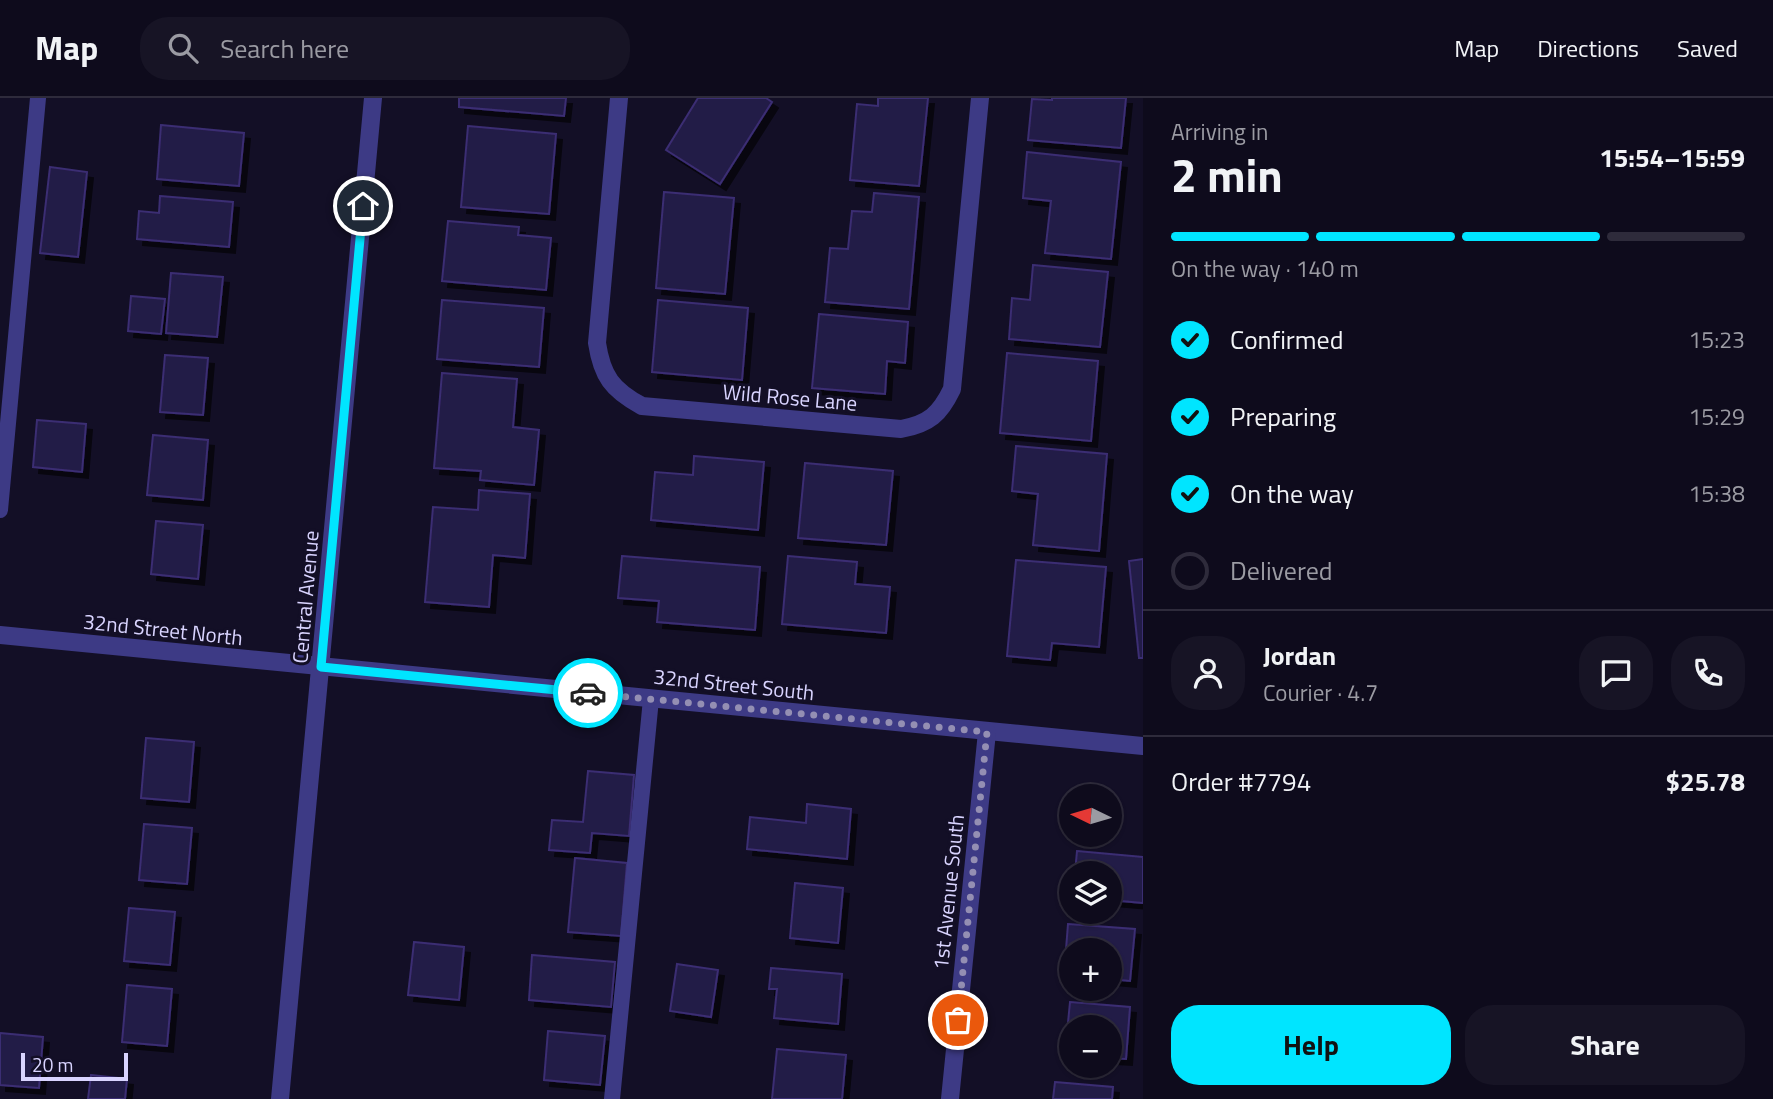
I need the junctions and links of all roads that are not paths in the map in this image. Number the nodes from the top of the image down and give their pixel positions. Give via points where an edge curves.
1 (38, 98) edge
2 (373, 98) edge
3 (619, 98) edge
4 (980, 98) edge
5 (0, 510) edge
6 (0, 635) edge
7 (321, 667) junction
8 (651, 699) junction
9 (987, 732) junction
10 (1143, 746) edge
11 (280, 1099) edge
12 (611, 1099) edge
13 (950, 1099) edge

1 - 5 lane
2 - 7 street, Central Avenue
3 - 4 street, Wild Rose Lane via 597,343 600,363 610,381 642,406 901,429 933,417 952,389
6 - 7 street, 32nd Street North
7 - 8 street, 32nd Street South
7 - 11 street, Central Avenue
8 - 9 street, 32nd Street South
8 - 12 lane
9 - 10 street, 32nd Street South
9 - 13 street, 1st Avenue South

